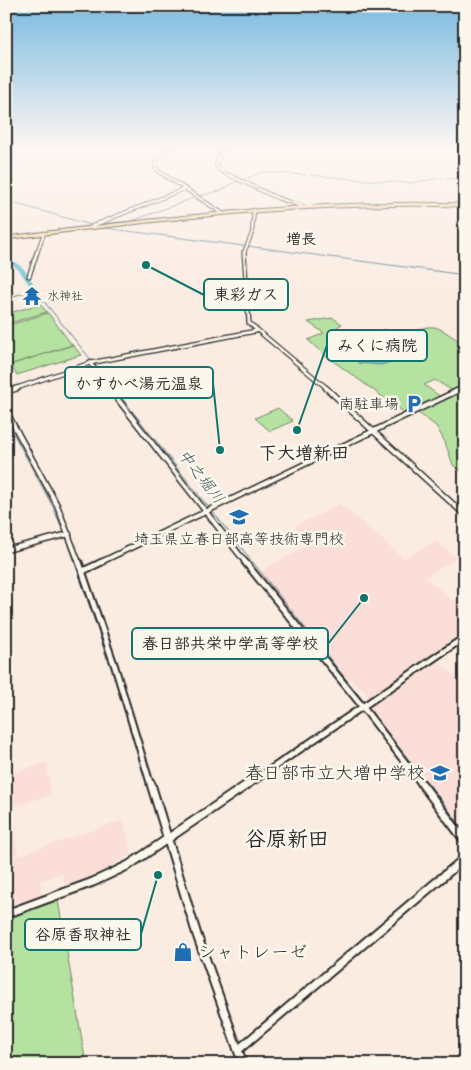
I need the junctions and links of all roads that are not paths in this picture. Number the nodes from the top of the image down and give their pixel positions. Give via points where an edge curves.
1 (164, 197) edge
2 (196, 197) edge
3 (274, 197) edge
4 (465, 205) edge
5 (302, 206) junction
6 (254, 210) junction
7 (222, 214) junction
8 (93, 226) junction
9 (44, 233) junction
10 (6, 238) edge
11 (29, 276) dead end
12 (256, 331) junction
13 (92, 363) junction
14 (465, 387) edge
15 (6, 392) edge
16 (6, 411) edge
17 (373, 431) junction
18 (206, 512) junction
19 (465, 515) edge
20 (69, 534) junction
21 (6, 550) edge
22 (82, 571) junction
23 (465, 637) edge
24 (362, 706) junction
25 (168, 838) junction
26 (465, 841) edge
27 (465, 858) edge
28 (6, 914) edge
29 (238, 1050) junction
30 (243, 1064) edge

1 - 8 street
2 - 7 street
3 - 5 street
4 - 5 main road
5 - 6 main road
6 - 7 main road
6 - 12 street via 252,233 244,252 249,323
7 - 8 main road
8 - 9 main road
9 - 10 main road
9 - 11 street
12 - 13 street
12 - 17 street via 311,374
13 - 15 street
13 - 18 street
14 - 17 street
16 - 20 street via 57,505
17 - 18 street
17 - 19 street
18 - 22 street
18 - 24 street
20 - 21 street
20 - 22 street
22 - 25 street
23 - 24 street
24 - 25 street
24 - 26 street
25 - 28 street via 110,875
25 - 29 street via 197,935
27 - 29 street
29 - 30 street

